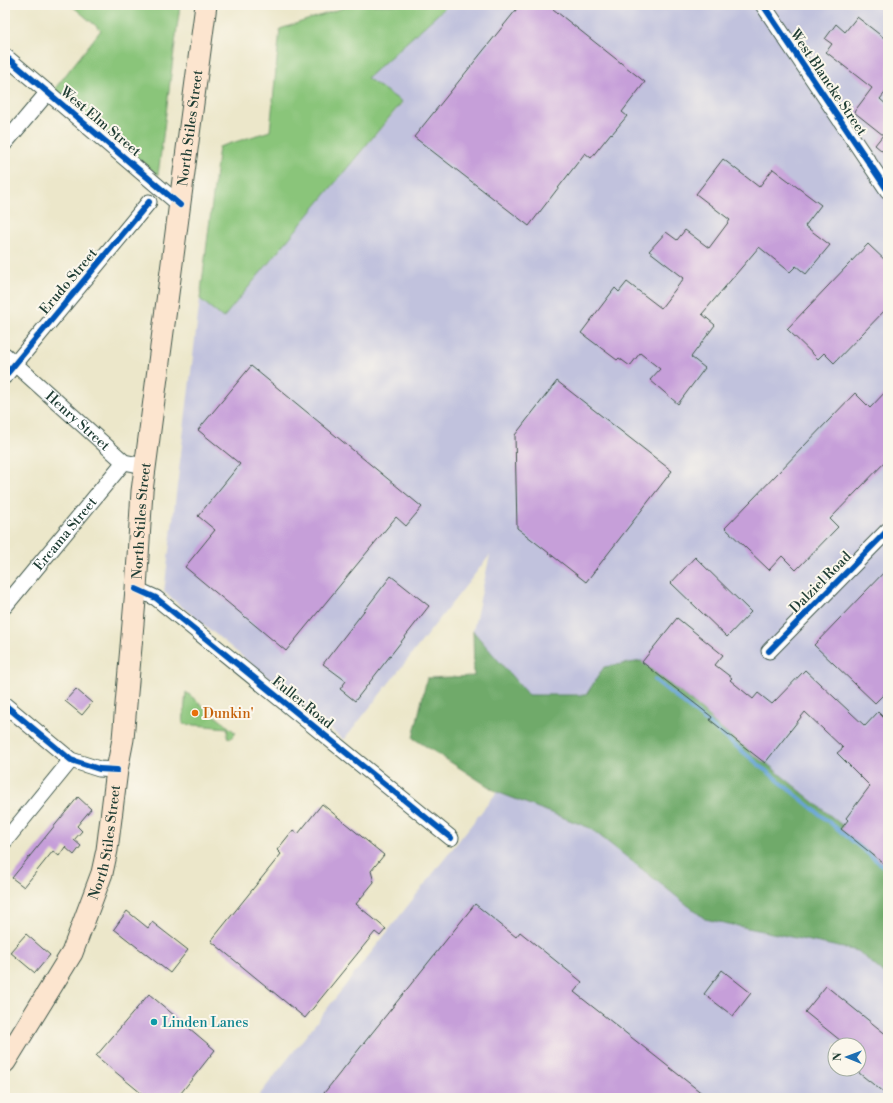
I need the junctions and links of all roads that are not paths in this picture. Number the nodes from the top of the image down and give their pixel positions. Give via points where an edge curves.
1 (206, 5) edge
2 (763, 5) edge
3 (5, 56) edge
4 (48, 92) junction
5 (5, 143) edge
6 (888, 191) edge
7 (149, 202) dead end
8 (180, 205) junction
9 (10, 359) edge
10 (5, 376) edge
11 (124, 462) junction
12 (147, 467) junction
13 (888, 530) edge
14 (136, 589) junction
15 (5, 606) edge
16 (769, 651) dead end
17 (5, 705) edge
18 (71, 760) junction
19 (117, 770) junction
20 (451, 838) dead end
21 (5, 841) edge
22 (5, 1062) edge

1 - 8 main road, North Stiles Street
2 - 6 street, West Blancke Street
3 - 4 street, West Elm Street
4 - 5 street
4 - 8 street, West Elm Street
7 - 9 street, Erudo Street
8 - 12 main road, North Stiles Street
9 - 10 street, Erudo Street
9 - 11 street, Henry Street
11 - 12 street, Henry Street
11 - 15 street, Ercama Street
12 - 14 main road, North Stiles Street via 142,491
13 - 16 street, Dalziel Road
14 - 19 main road, North Stiles Street via 123,739
14 - 20 street, Fuller Road via 156,598
17 - 18 street
18 - 19 street via 99,769
18 - 21 street
19 - 22 main road, North Stiles Street via 108,850 83,925 72,953

